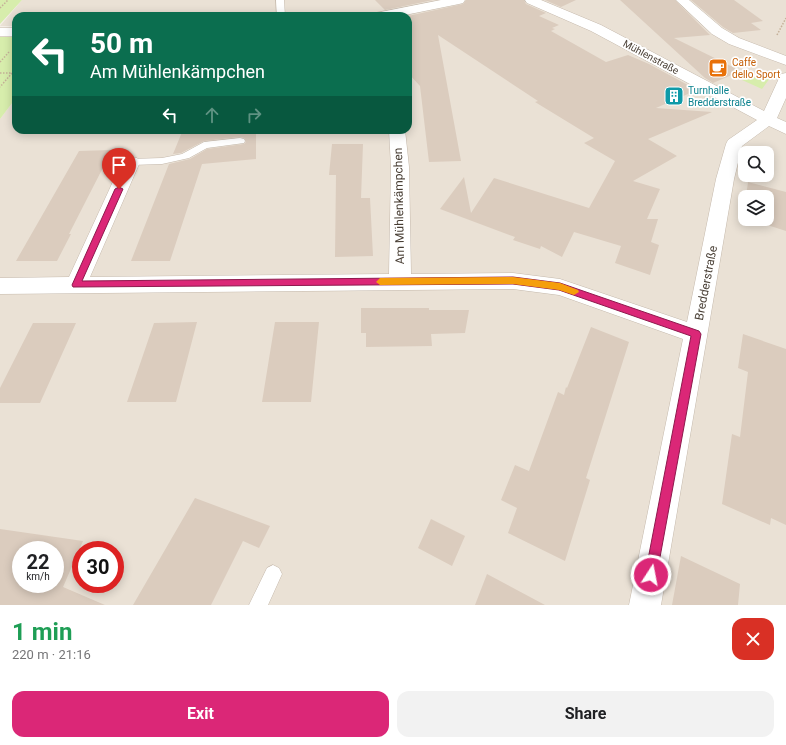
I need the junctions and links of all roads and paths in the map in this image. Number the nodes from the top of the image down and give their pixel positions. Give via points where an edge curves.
1 (8, 0) edge
2 (280, 0) edge
3 (458, 0) edge
4 (531, 0) edge
5 (682, 0) edge
6 (1, 6) edge
7 (281, 12) edge
8 (400, 12) edge
9 (0, 32) edge
10 (12, 32) edge
11 (786, 61) edge
12 (0, 73) edge
13 (12, 73) joint
14 (786, 77) edge
15 (0, 87) edge
16 (768, 119) junction
17 (786, 129) edge
18 (397, 134) edge
19 (240, 141) dead end
20 (131, 162) joint
21 (400, 281) junction
22 (76, 285) junction
23 (0, 286) edge
24 (696, 334) junction
25 (273, 574) dead end
26 (258, 605) edge
27 (646, 605) edge

1 - 6 path
2 - 7 lane
3 - 8 street
4 - 16 street, Mühlenstraße via 596,28
5 - 11 street via 717,31 734,41
9 - 10 street
12 - 13 path
13 - 15 path
14 - 16 street
16 - 17 street, Mühlenstraße
16 - 24 street, Bredderstraße via 734,144
18 - 21 street, Am Mühlenkämpchen via 400,167
19 - 20 lane via 204,145 185,156 162,161
20 - 22 street
21 - 22 street, Am Mühlenkämpchen
21 - 24 street, Am Mühlenkämpchen via 495,280 541,283 560,287
22 - 23 street, Am Mühlenkämpchen
24 - 27 street, Bredderstraße
25 - 26 lane

